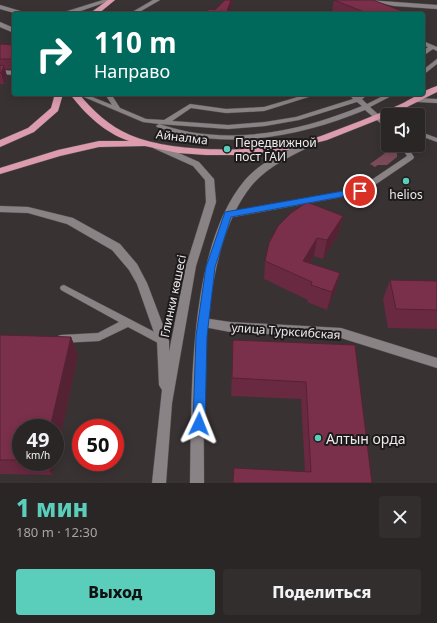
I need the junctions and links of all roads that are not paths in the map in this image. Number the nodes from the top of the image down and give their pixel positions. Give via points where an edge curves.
1 (110, 0) edge
2 (157, 0) edge
3 (370, 0) edge
4 (0, 7) edge
5 (437, 7) edge
6 (18, 12) edge
7 (73, 12) edge
8 (95, 12) edge
9 (136, 12) edge
10 (0, 24) edge
11 (12, 30) edge
12 (425, 44) edge
13 (435, 48) edge
14 (425, 53) edge
15 (437, 61) edge
16 (425, 70) edge
17 (0, 72) edge
18 (12, 73) edge
19 (437, 89) edge
20 (58, 96) edge
21 (76, 96) edge
22 (85, 96) edge
23 (109, 96) edge
24 (308, 96) edge
25 (355, 96) edge
26 (388, 96) edge
27 (425, 96) edge
28 (425, 96) edge
29 (418, 100) junction
30 (437, 101) edge
31 (367, 108) junction
32 (118, 110) junction
33 (378, 118) junction
34 (381, 119) edge
35 (145, 121) junction
36 (381, 121) edge
37 (163, 123) junction
38 (425, 136) edge
39 (437, 140) edge
40 (312, 142) junction
41 (0, 144) edge
42 (145, 144) junction
43 (156, 146) junction
44 (407, 152) edge
45 (0, 171) edge
46 (0, 209) edge
47 (228, 215) junction
48 (64, 288) dead end
49 (128, 322) junction
50 (203, 323) junction
51 (59, 339) edge
52 (163, 341) junction
53 (437, 363) edge
54 (166, 403) junction
55 (159, 483) edge
56 (197, 483) edge

1 - 7 main road
1 - 8 highway
2 - 9 lane
3 - 5 lane
4 - 6 main road
10 - 11 main road
12 - 13 lane
13 - 14 lane
15 - 16 lane
17 - 18 main road
19 - 28 highway, Айналма
20 - 41 highway via 55,109 31,130
21 - 42 highway, Айналма via 88,111 108,127
22 - 32 lane
23 - 32 lane
24 - 37 lane via 264,109 226,111 190,106
25 - 31 lane
25 - 37 lane via 310,115 265,124 228,127
26 - 31 lane
27 - 29 highway, Айналма
29 - 30 main road
29 - 33 highway, Айналма
31 - 33 lane
31 - 35 lane via 304,128 265,137 210,137 174,131
32 - 35 lane
33 - 34 lane
33 - 36 lane
33 - 40 highway, Айналма
35 - 37 lane
38 - 39 lane
40 - 43 highway, Айналма via 225,153
40 - 47 main road via 278,159 248,183
42 - 43 highway, Айналма
42 - 45 highway via 99,144 58,153
43 - 54 main road, Глинки көшесі via 196,164 209,179 211,202 192,266
44 - 47 lane via 410,157 360,191
46 - 52 main road via 28,210 70,221 116,247 133,267 142,283
47 - 50 main road via 211,267
48 - 49 lane
49 - 51 lane via 99,337
49 - 52 lane
50 - 53 main road, улица Турксибская via 341,334
50 - 56 main road
52 - 54 main road
54 - 55 main road, Глинки көшесі

